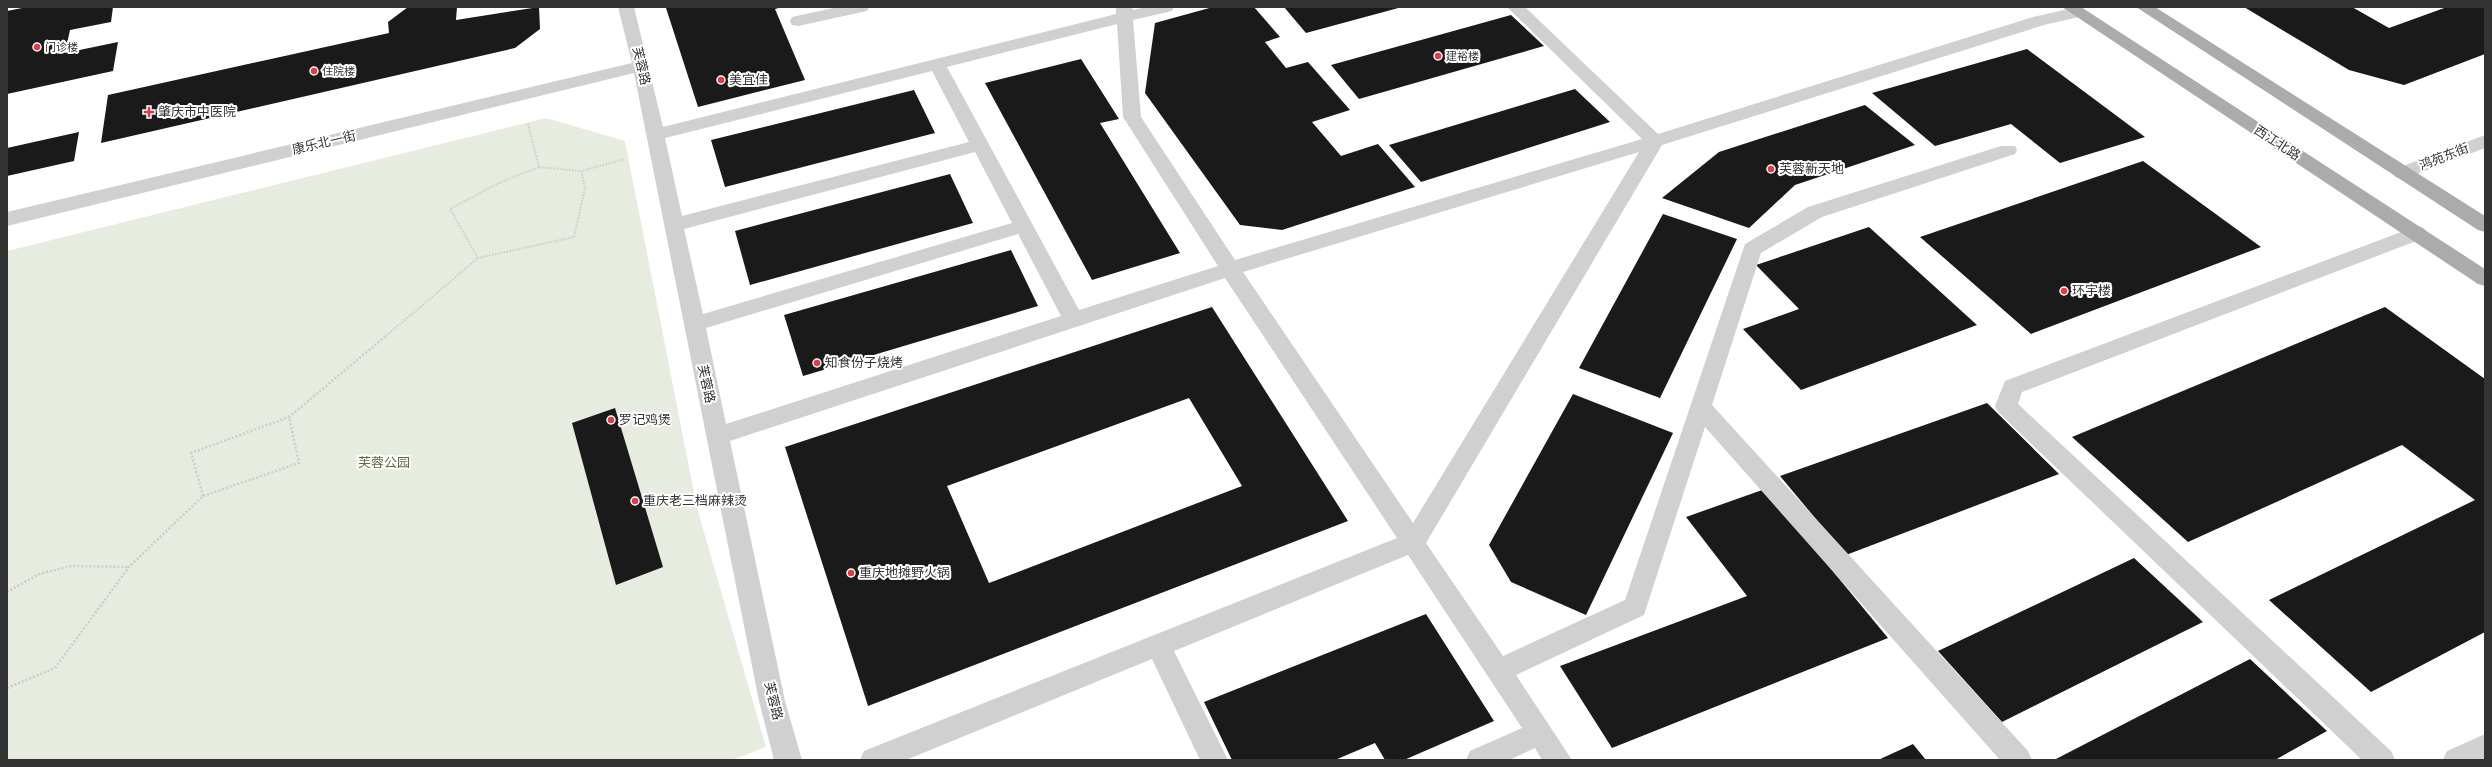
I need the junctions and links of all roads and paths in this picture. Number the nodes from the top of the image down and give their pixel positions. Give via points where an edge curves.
1 (626, 7) edge
2 (861, 7) edge
3 (1166, 7) edge
4 (1514, 7) edge
5 (2144, 7) edge
6 (2073, 9) edge
7 (1125, 12) edge
8 (798, 21) dead end
9 (937, 64) junction
10 (641, 66) junction
11 (520, 96) junction
12 (1655, 141) junction
13 (2485, 141) edge
14 (657, 143) junction
15 (980, 145) junction
16 (2008, 150) dead end
17 (540, 166) junction
18 (581, 170) junction
19 (2402, 173) junction
20 (7, 219) edge
21 (674, 225) junction
22 (1024, 226) junction
23 (2485, 226) edge
24 (2417, 233) junction
25 (478, 258) junction
26 (1230, 269) junction
27 (2485, 279) edge
28 (1074, 320) junction
29 (694, 324) junction
30 (1700, 406) junction
31 (289, 417) junction
32 (717, 436) junction
33 (203, 496) junction
34 (1414, 542) junction
35 (129, 567) junction
36 (7, 592) edge
37 (1158, 645) junction
38 (1499, 670) junction
39 (7, 688) edge
40 (1540, 733) junction
41 (2485, 746) edge
42 (788, 760) edge
43 (874, 760) edge
44 (1214, 760) edge
45 (1480, 760) edge
46 (1558, 760) edge
47 (2018, 760) edge
48 (2381, 760) edge
49 (2457, 760) edge

1 - 10 street, 芙蓉路
2 - 8 street
3 - 7 street
4 - 12 street
5 - 19 main road
6 - 12 street
6 - 24 main road, 西江北路
7 - 9 street
7 - 26 street via 1132,117
9 - 14 street
9 - 15 street
10 - 11 street, 康乐北一街
10 - 14 street, 芙蓉路
11 - 17 path
11 - 20 street, 康乐北一街
12 - 26 street
12 - 34 street
13 - 19 street, 鸿苑东街
14 - 18 path
14 - 21 street, 芙蓉路
15 - 21 street
15 - 22 street
16 - 30 street via 1815,212 1752,249
17 - 18 path
17 - 25 path via 499,183 450,209
18 - 25 path via 585,188 574,237
19 - 23 main road
21 - 29 street, 芙蓉路
22 - 28 street
22 - 29 street
24 - 27 main road, 西江北路
24 - 48 street via 2013,387 2006,406
25 - 31 path
26 - 28 street
26 - 34 street
28 - 32 street
29 - 32 street, 芙蓉路
30 - 38 street via 1635,607
30 - 47 street
31 - 33 path via 299,463
31 - 33 path via 191,453
32 - 42 street, 芙蓉路 via 772,701
33 - 35 path
34 - 37 street
34 - 38 street
35 - 36 path via 72,566 39,574
35 - 39 path via 55,668
37 - 43 street
37 - 44 street
38 - 40 street
40 - 45 street
40 - 46 street
41 - 49 street

